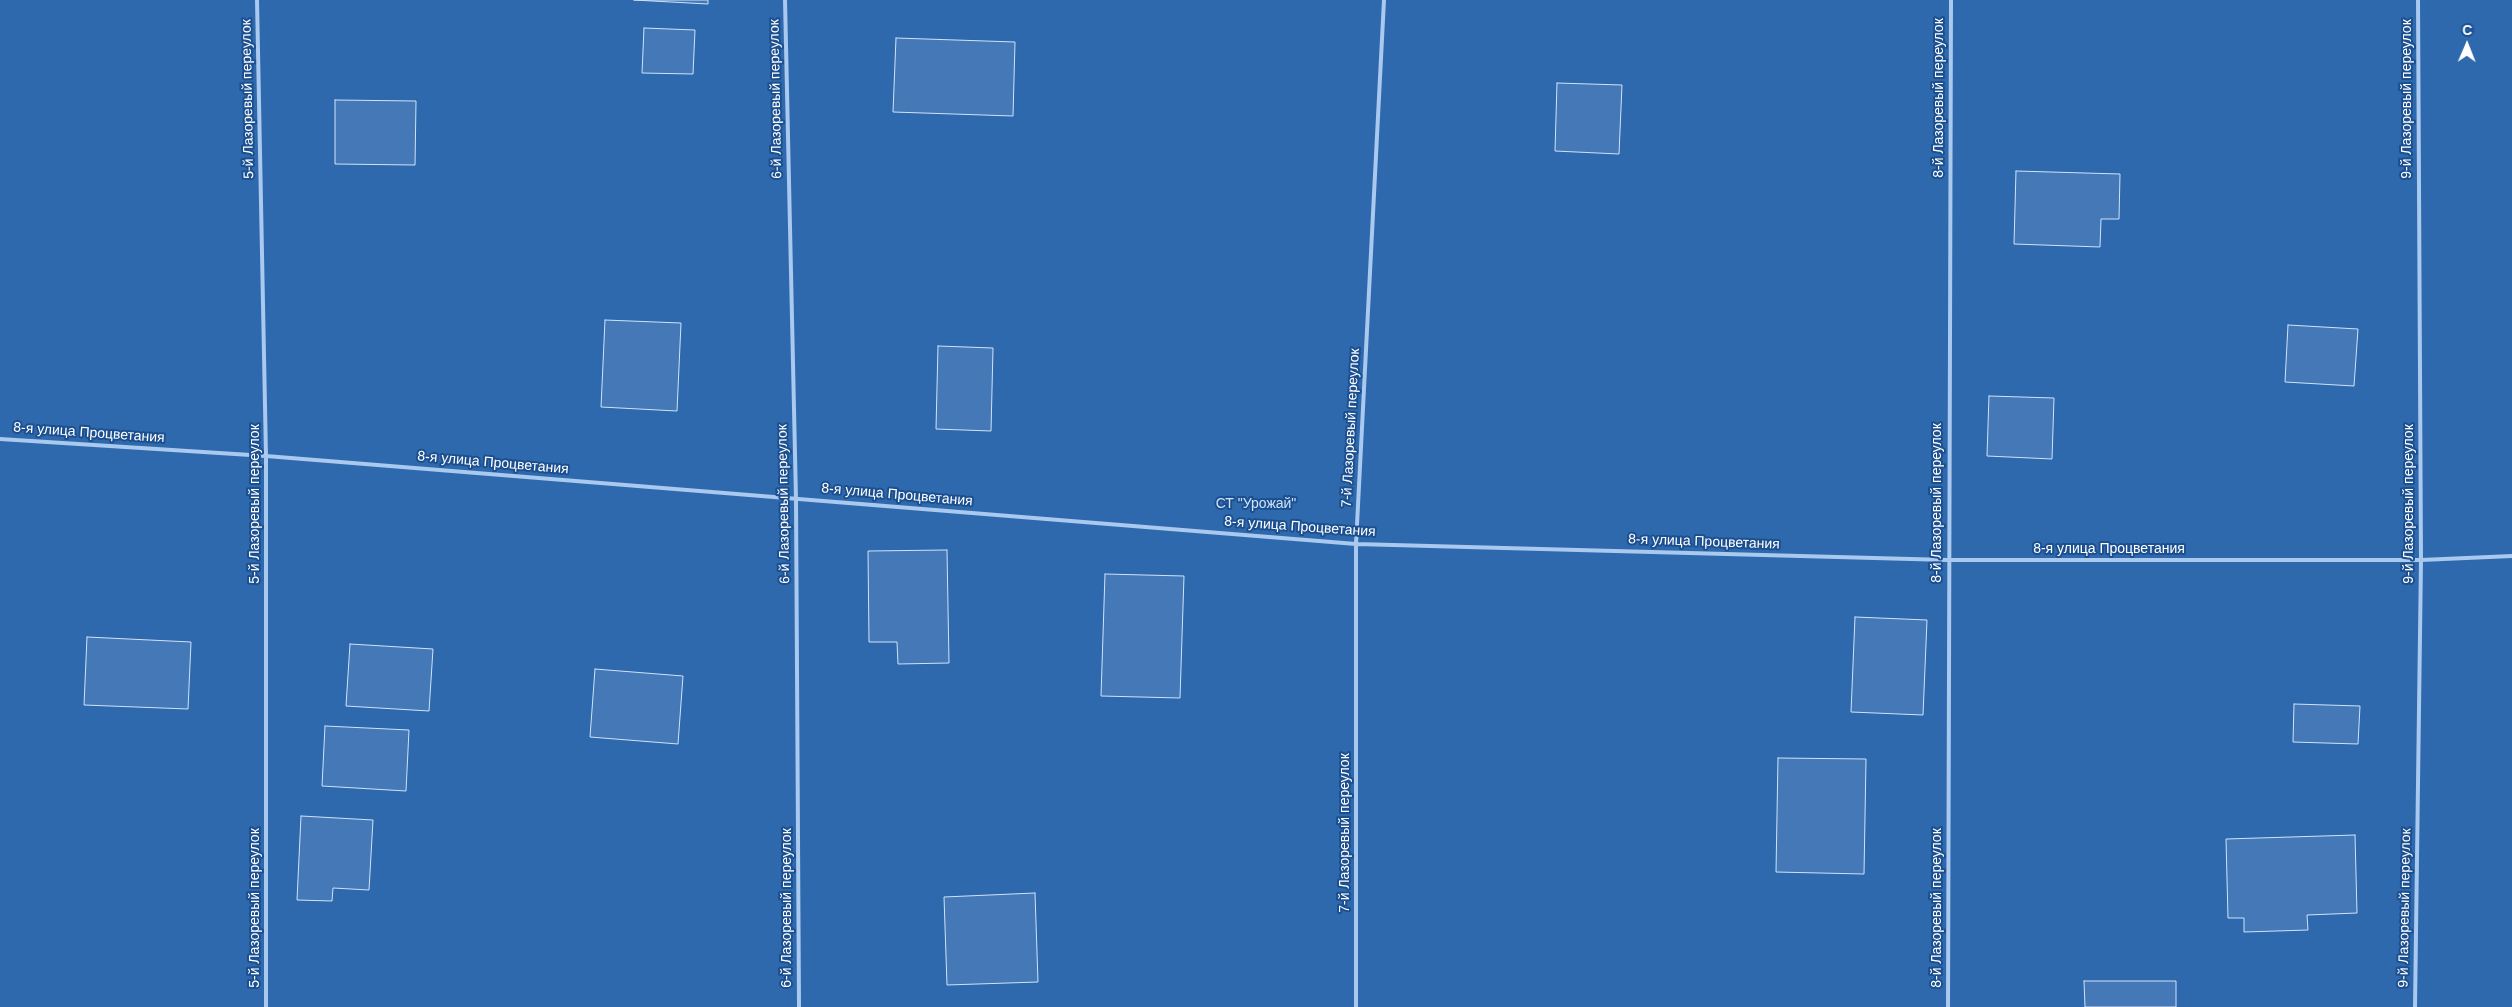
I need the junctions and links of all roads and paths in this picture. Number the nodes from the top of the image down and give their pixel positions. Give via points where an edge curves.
1 (257, 0) edge
2 (785, 0) edge
3 (1384, 0) edge
4 (1951, 0) edge
5 (2418, 0) edge
6 (0, 439) edge
7 (266, 456) junction
8 (796, 499) junction
9 (1356, 544) junction
10 (2512, 556) edge
11 (1948, 560) junction
12 (2421, 560) junction
13 (266, 1007) edge
14 (798, 1007) edge
15 (1356, 1007) edge
16 (1948, 1007) edge
17 (2415, 1007) edge

1 - 7 lane, 5-й Лазоревый переулок
2 - 8 lane, 6-й Лазоревый переулок
3 - 9 lane, 7-й Лазоревый переулок
4 - 11 lane, 8-й Лазоревый переулок
5 - 12 lane, 9-й Лазоревый переулок
6 - 7 lane, 8-я улица Процветания
7 - 8 lane, 8-я улица Процветания
7 - 13 lane, 5-й Лазоревый переулок
8 - 9 lane, 8-я улица Процветания
8 - 14 lane, 6-й Лазоревый переулок
9 - 11 lane, 8-я улица Процветания
9 - 15 lane, 7-й Лазоревый переулок
10 - 12 lane, 8-я улица Процветания
11 - 12 lane, 8-я улица Процветания
11 - 16 lane, 8-й Лазоревый переулок
12 - 17 lane, 9-й Лазоревый переулок

